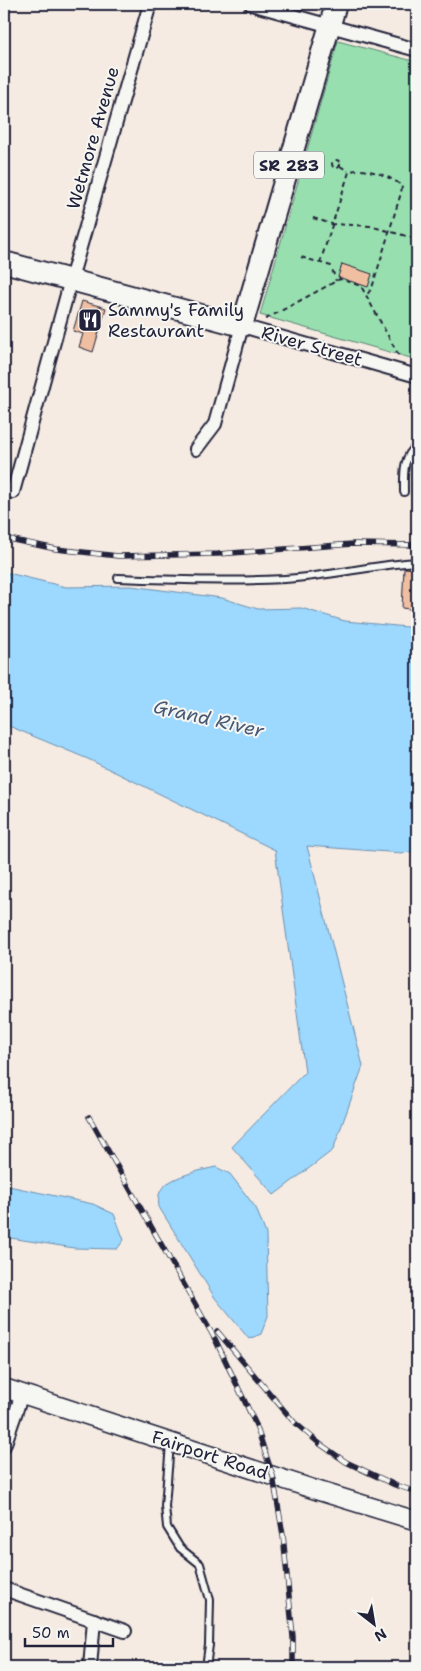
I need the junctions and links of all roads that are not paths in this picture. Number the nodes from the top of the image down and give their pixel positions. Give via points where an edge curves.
1 (150, 4) edge
2 (251, 4) edge
3 (336, 4) edge
4 (329, 26) junction
5 (417, 50) edge
6 (4, 262) edge
7 (71, 282) junction
8 (242, 326) junction
9 (417, 374) edge
10 (417, 446) edge
11 (196, 449) dead end
12 (13, 492) dead end
13 (404, 492) dead end
14 (417, 562) edge
15 (118, 578) dead end
16 (4, 1388) edge
17 (22, 1394) junction
18 (170, 1443) junction
19 (4, 1446) edge
20 (417, 1521) edge
21 (4, 1589) edge
22 (94, 1620) junction
23 (125, 1631) dead end
24 (90, 1667) edge
25 (206, 1667) edge

1 - 7 street, Wetmore Avenue
2 - 4 street
3 - 4 main road, SR 283
4 - 5 street
4 - 8 main road, SR 283
6 - 7 main road, River Street
7 - 8 main road, River Street
7 - 12 street, Wetmore Avenue
8 - 9 street, River Street
8 - 11 street via 215,424
10 - 13 lane via 406,461
14 - 15 lane via 285,579
16 - 17 street, Fairport Road
17 - 18 street, Fairport Road
17 - 19 street
18 - 20 street, Fairport Road
18 - 25 lane via 165,1506 167,1527 180,1548 200,1564 210,1600
21 - 22 street
22 - 23 street
22 - 24 street

